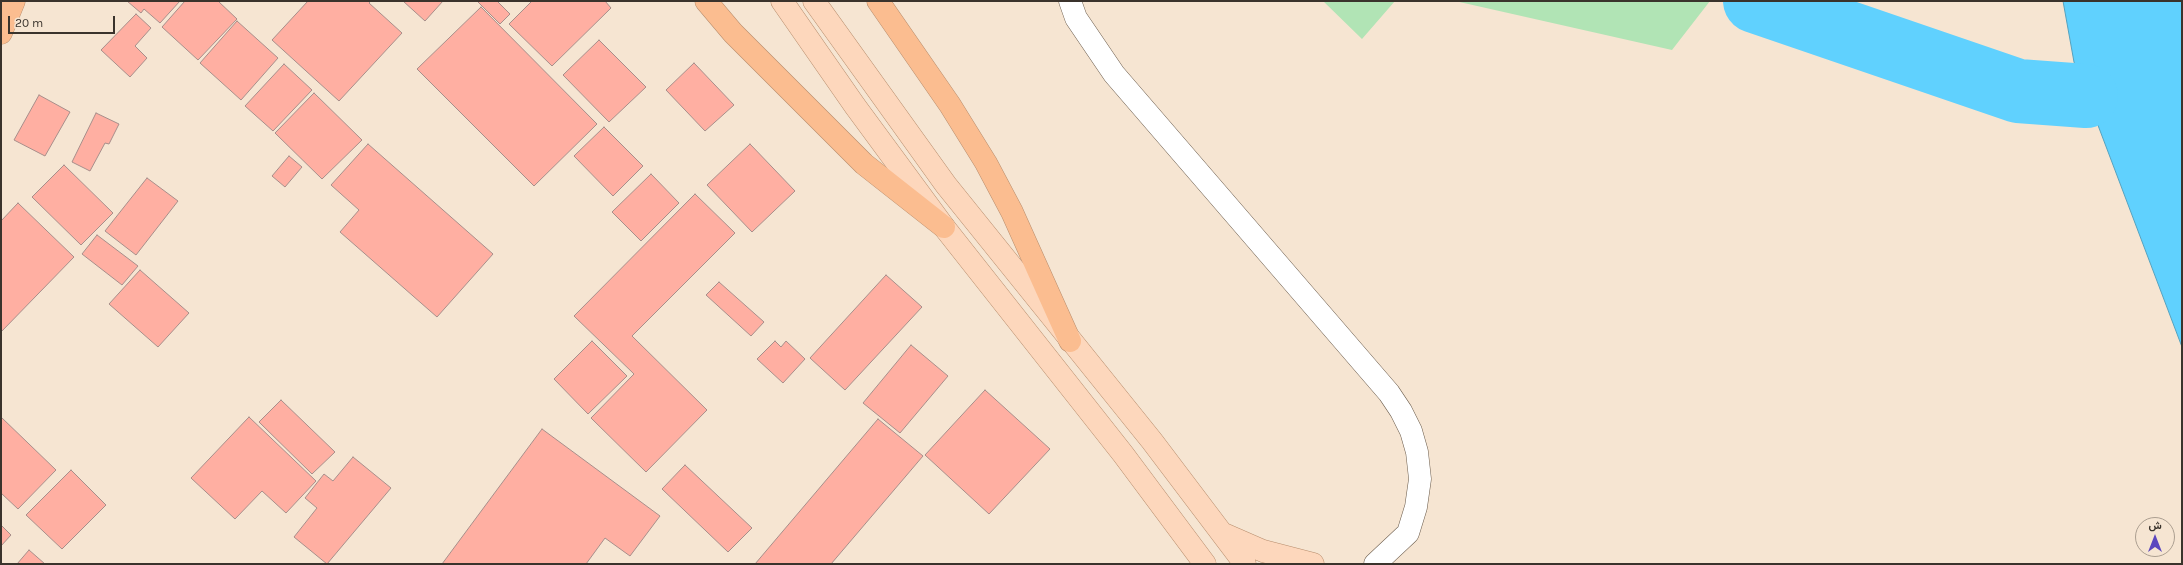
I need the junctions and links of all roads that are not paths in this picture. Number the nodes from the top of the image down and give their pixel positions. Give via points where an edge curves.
1 (14, 1) edge
2 (706, 1) edge
3 (782, 1) edge
4 (814, 1) edge
5 (878, 1) edge
6 (1070, 1) edge
7 (1, 33) edge
8 (944, 227) junction
9 (1070, 341) junction
10 (1224, 534) junction
11 (1204, 564) edge
12 (1245, 564) edge
13 (1313, 564) edge
14 (1374, 564) edge

1 - 7 highway
2 - 8 highway via 733,33 864,164
3 - 8 main road
4 - 9 main road via 946,185
5 - 9 highway via 950,104 986,163 1012,212
6 - 14 lane via 1076,18 1114,74 1402,411 1417,452 1420,479 1416,507 1408,533
8 - 11 main road via 1072,388
9 - 10 main road
10 - 12 main road
10 - 13 main road via 1263,551

